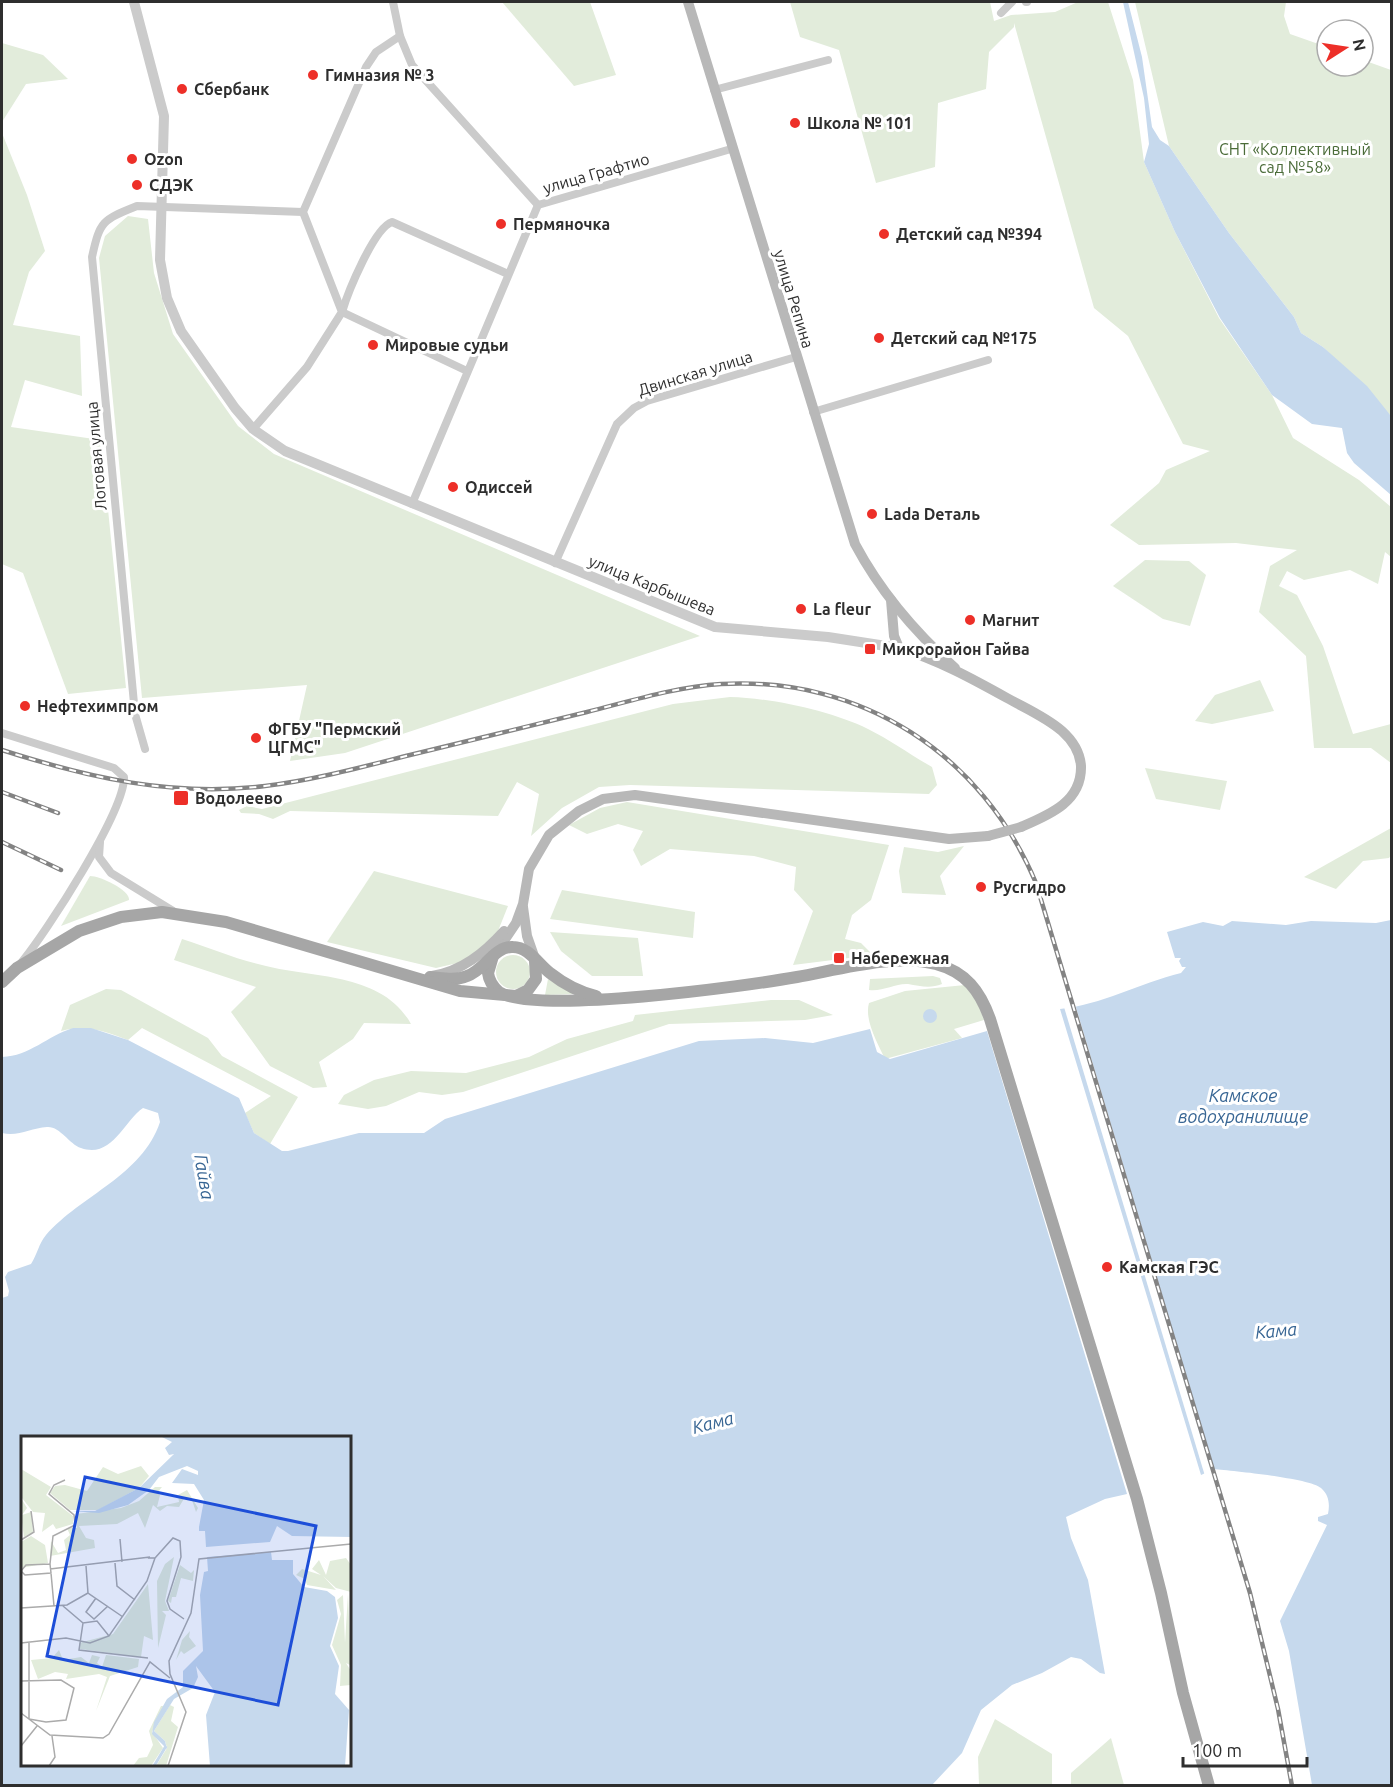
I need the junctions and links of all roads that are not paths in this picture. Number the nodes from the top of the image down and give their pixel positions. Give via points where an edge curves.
1 (134, 2) edge
2 (393, 2) edge
3 (688, 2) edge
4 (1012, 2) edge
5 (1001, 13) dead end
6 (400, 36) junction
7 (828, 60) dead end
8 (714, 90) junction
9 (731, 149) junction
10 (162, 205) junction
11 (537, 205) junction
12 (303, 212) junction
13 (508, 274) junction
14 (342, 312) junction
15 (796, 357) junction
16 (988, 360) dead end
17 (467, 371) junction
18 (813, 412) junction
19 (253, 429) junction
20 (412, 504) junction
21 (555, 563) junction
22 (890, 597) junction
23 (893, 627) junction
24 (920, 635) junction
25 (877, 644) junction
26 (898, 648) junction
27 (914, 653) junction
28 (955, 668) junction
29 (2, 733) edge
30 (145, 749) dead end
31 (100, 838) junction
32 (523, 904) junction
33 (176, 913) junction
34 (493, 956) junction
35 (535, 961) junction
36 (17, 968) junction
37 (411, 974) junction
38 (2, 982) edge
39 (512, 996) junction
40 (606, 999) junction
41 (1209, 1785) edge

1 - 10 street, улица Карбышева via 164,116
2 - 6 street
3 - 8 main road, улица Репина
4 - 5 street
6 - 11 street via 412,65
6 - 12 street via 376,52 366,68
7 - 8 street
8 - 9 main road, улица Репина
9 - 11 street, улица Графтио
9 - 15 main road, улица Репина
10 - 12 street, Логовая улица
10 - 19 street, улица Карбышева via 160,260 167,298 181,331
10 - 30 street, Логовая улица via 137,206 115,215 99,228 92,257 135,714
11 - 13 street, улица Графтио
12 - 14 street
13 - 14 street via 392,222 382,229 348,292
13 - 17 street, улица Графтио
14 - 17 street
14 - 19 street via 307,367
15 - 18 main road, улица Репина
15 - 21 street, Двинская улица via 634,408 617,424
16 - 18 street
17 - 20 street, улица Графтио
18 - 22 main road, улица Репина via 855,544
19 - 20 street, улица Карбышева via 285,451
20 - 21 street, улица Карбышева
21 - 25 street, улица Карбышева via 715,627
22 - 23 main road
22 - 24 main road, улица Репина
23 - 25 street
23 - 26 main road
24 - 27 main road
24 - 28 main road, улица Репина
25 - 26 street, улица Карбышева
26 - 27 main road, улица Карбышева
27 - 28 main road, улица Карбышева
28 - 32 main road, улица Карбышева, bridge via 1045,719 1062,731 1078,753 1080,779 1071,798 1054,812 988,836 938,838 635,795 603,799 562,822 542,842 529,869
29 - 31 street via 123,774 124,788
31 - 33 street via 99,857 111,873
31 - 36 street via 42,938
32 - 34 main road, улица Карбышева via 511,931
32 - 35 main road, улица Карбышева
32 - 37 main road via 505,930 478,956 434,976
33 - 36 main road via 133,915 93,925
33 - 37 main road via 226,922
34 - 35 main road via 516,947
34 - 37 main road via 480,970 464,978
34 - 39 main road via 488,969 490,981 499,992
35 - 39 main road via 537,975 532,987
35 - 40 main road via 574,989
36 - 38 main road
37 - 39 main road via 460,991
39 - 40 main road via 546,1001
40 - 41 main road via 869,965 921,962 958,972 976,989 993,1029 1137,1499

